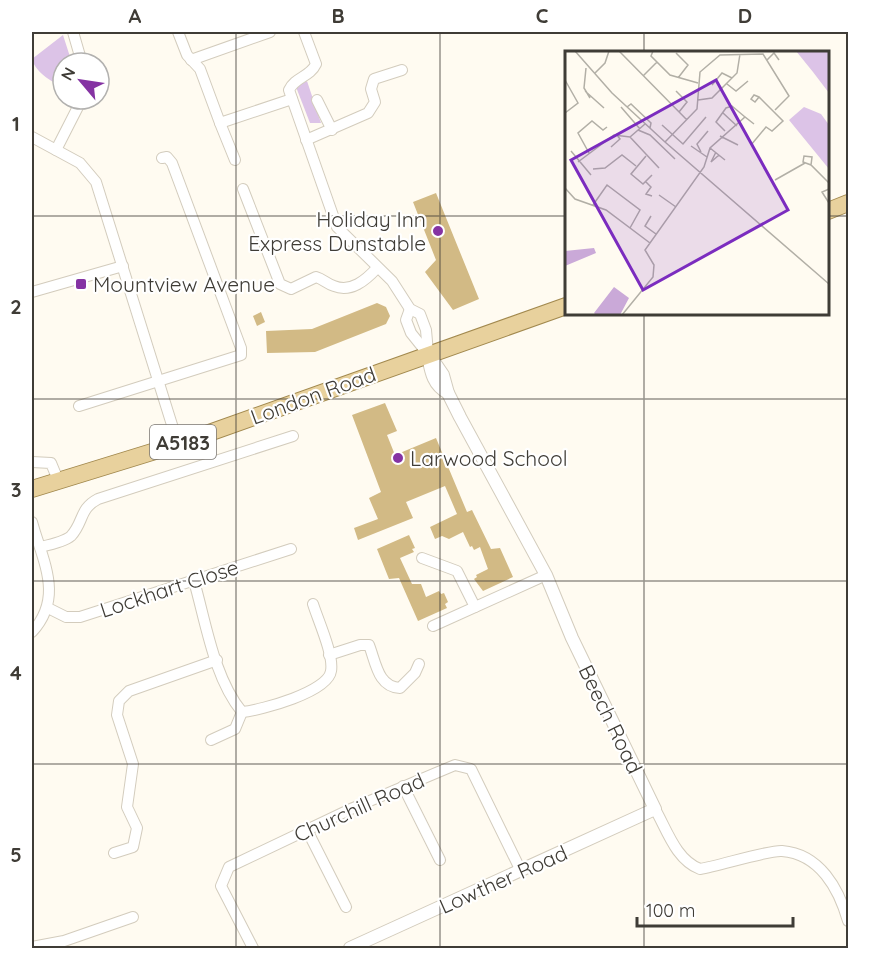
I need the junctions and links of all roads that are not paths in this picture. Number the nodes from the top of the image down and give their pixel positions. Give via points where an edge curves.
1 (73, 32) edge
2 (178, 32) edge
3 (270, 32) edge
4 (304, 32) edge
5 (79, 51) edge
6 (191, 60) junction
7 (402, 70) dead end
8 (292, 99) junction
9 (317, 100) dead end
10 (76, 111) edge
11 (220, 123) junction
12 (332, 130) junction
13 (32, 137) edge
14 (306, 140) junction
15 (56, 150) junction
16 (162, 158) dead end
17 (235, 160) dead end
18 (243, 189) dead end
19 (849, 203) edge
20 (829, 211) edge
21 (123, 266) junction
22 (377, 268) junction
23 (32, 291) edge
24 (565, 307) edge
25 (428, 353) junction
26 (158, 379) junction
27 (79, 406) dead end
28 (293, 436) dead end
29 (178, 444) junction
30 (32, 462) edge
31 (58, 480) junction
32 (32, 489) edge
33 (33, 530) edge
34 (40, 548) junction
35 (291, 549) dead end
36 (422, 558) dead end
37 (546, 575) junction
38 (194, 581) junction
39 (313, 604) dead end
40 (475, 607) junction
41 (48, 608) junction
42 (433, 626) dead end
43 (32, 632) edge
44 (329, 655) junction
45 (217, 660) junction
46 (418, 664) dead end
47 (242, 712) junction
48 (211, 740) dead end
49 (403, 786) junction
50 (655, 809) junction
51 (307, 830) junction
52 (114, 853) dead end
53 (440, 860) dead end
54 (521, 871) junction
55 (346, 907) dead end
56 (134, 917) dead end
57 (849, 921) edge
58 (32, 947) edge
59 (253, 948) edge
60 (350, 948) edge

1 - 5 street
2 - 6 street
3 - 6 street
4 - 8 street via 316,64 312,72 292,83
6 - 11 street via 200,69
7 - 12 street via 374,79 372,109
8 - 11 street
8 - 14 street
9 - 12 street
10 - 15 street
11 - 17 street
12 - 14 street
13 - 15 street
14 - 22 street via 337,227
15 - 21 street via 80,164 96,182
16 - 26 street via 167,157 172,163 241,355
18 - 22 street via 280,284 291,289 316,277 331,285 351,287
19 - 20 main road
21 - 23 street
21 - 26 street
22 - 25 street via 396,286 410,309 420,314
24 - 25 main road, London Road / A5183
25 - 29 main road, London Road / A5183
25 - 37 street, Beech Road via 444,375 448,393
26 - 27 street
26 - 29 street
28 - 34 street, London Road via 98,499 87,505 69,538
29 - 31 main road, London Road / A5183
30 - 31 street via 51,463
31 - 32 main road, London Road / A5183
33 - 34 street
34 - 41 street via 50,590
35 - 38 street, Lockhart Close
36 - 40 street via 457,571
37 - 40 street
37 - 50 street, Beech Road via 571,636
38 - 41 street, Lockhart Close via 80,617 66,617
38 - 45 street
39 - 44 street
40 - 42 street
41 - 43 street
44 - 46 street via 369,645 381,681 391,688 400,688
44 - 47 street via 332,668 320,687 256,711
45 - 47 street via 232,700
45 - 52 street via 129,691 119,701 117,715 133,764 127,807 137,828 133,846
47 - 48 street via 235,729
49 - 51 street, Churchill Road
49 - 53 street
49 - 54 street, Churchill Road via 455,765 471,769
50 - 54 street, Lowther Road
50 - 57 street, Beech Road via 679,854 691,866 700,869 782,851 816,863 840,894
51 - 55 street
51 - 59 street, Churchill Road via 229,867 221,886
54 - 60 street, Lowther Road
56 - 58 street via 64,941

